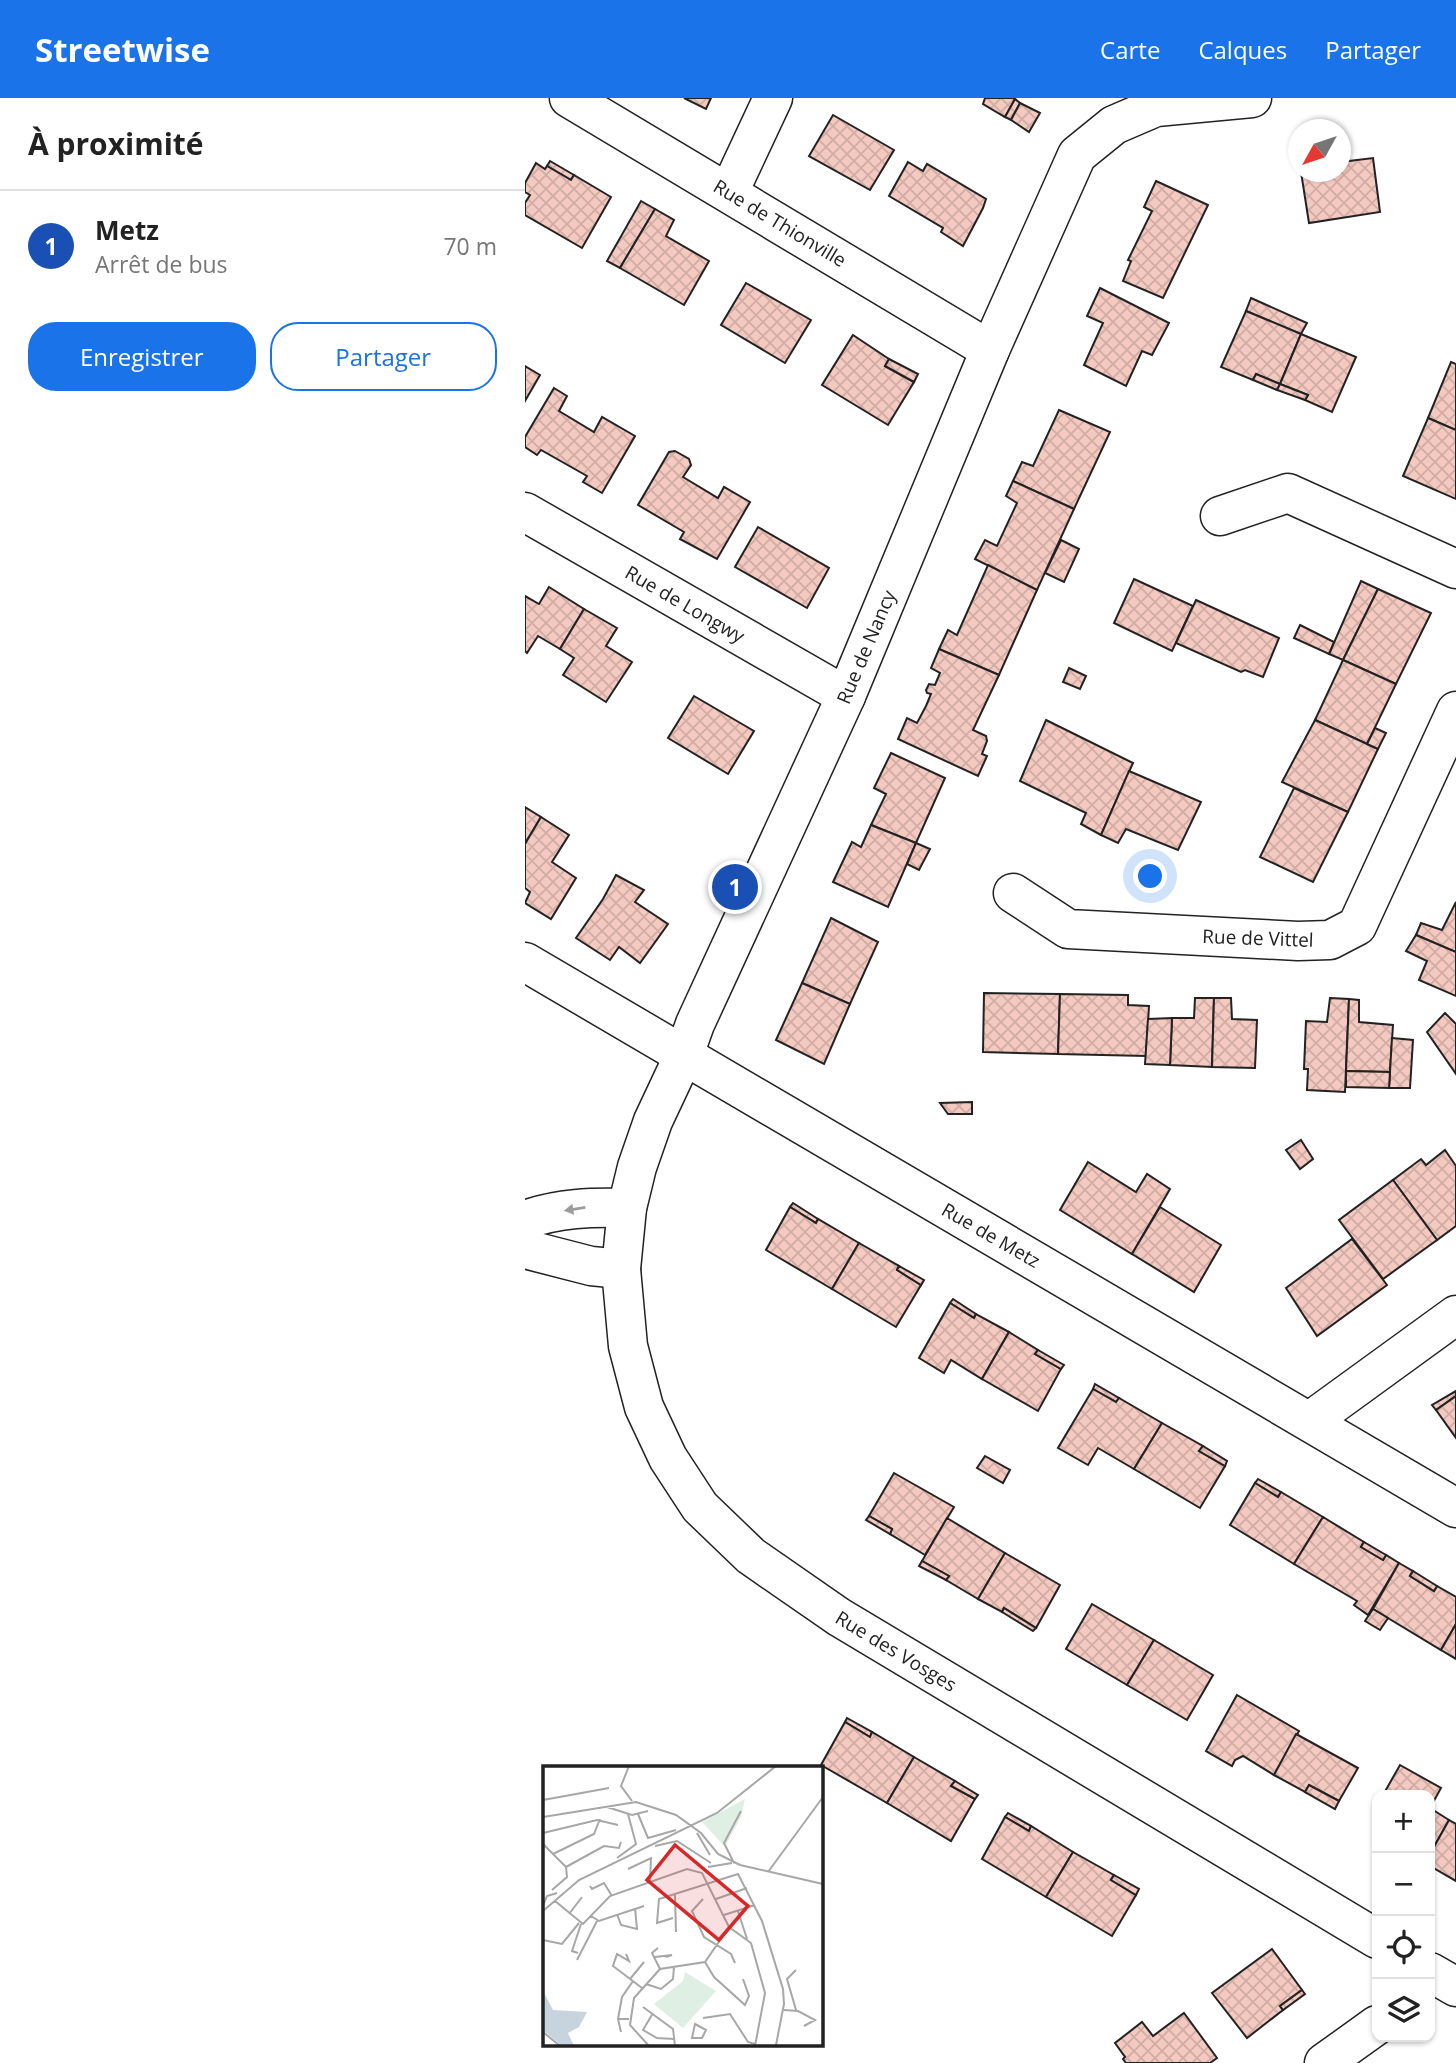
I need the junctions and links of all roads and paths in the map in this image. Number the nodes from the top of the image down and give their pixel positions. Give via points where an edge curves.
1 (569, 98) edge
2 (773, 98) edge
3 (1252, 98) edge
4 (1112, 111) edge
5 (729, 192) junction
6 (990, 350) junction
7 (525, 512) edge
8 (1220, 516) dead end
9 (1456, 569) edge
10 (846, 696) junction
11 (1456, 711) edge
12 (1013, 893) dead end
13 (525, 962) edge
14 (684, 1055) junction
15 (627, 1208) junction
16 (525, 1220) edge
17 (525, 1249) edge
18 (621, 1269) junction
19 (1456, 1315) edge
20 (1310, 1421) junction
21 (1456, 1508) edge
22 (1372, 1936) edge
23 (1372, 2029) edge
24 (1324, 2063) edge

1 - 5 street, Rue de Thionville
2 - 5 street
3 - 4 street, Rue de Nancy
4 - 6 street, Rue de Nancy via 1077,155
5 - 6 street, Rue de Thionville
6 - 10 street, Rue de Nancy
7 - 10 street, Rue de Longwy
8 - 9 street via 1288,493
10 - 14 street, Rue de Nancy
11 - 12 street, Rue de Vittel via 1357,926 1330,940 1068,929
13 - 14 street, Rue de Metz
14 - 15 street, Rue de Nancy via 653,1121
14 - 20 street, Rue de Metz
15 -> 16 street via 589,1207
15 - 18 street, Rue des Vosges
17 - 18 street
18 - 22 street, Rue des Vosges via 628,1346 644,1407 667,1458 700,1507 751,1556 839,1617
19 - 20 street
20 - 21 street, Rue de Metz
23 - 24 street

